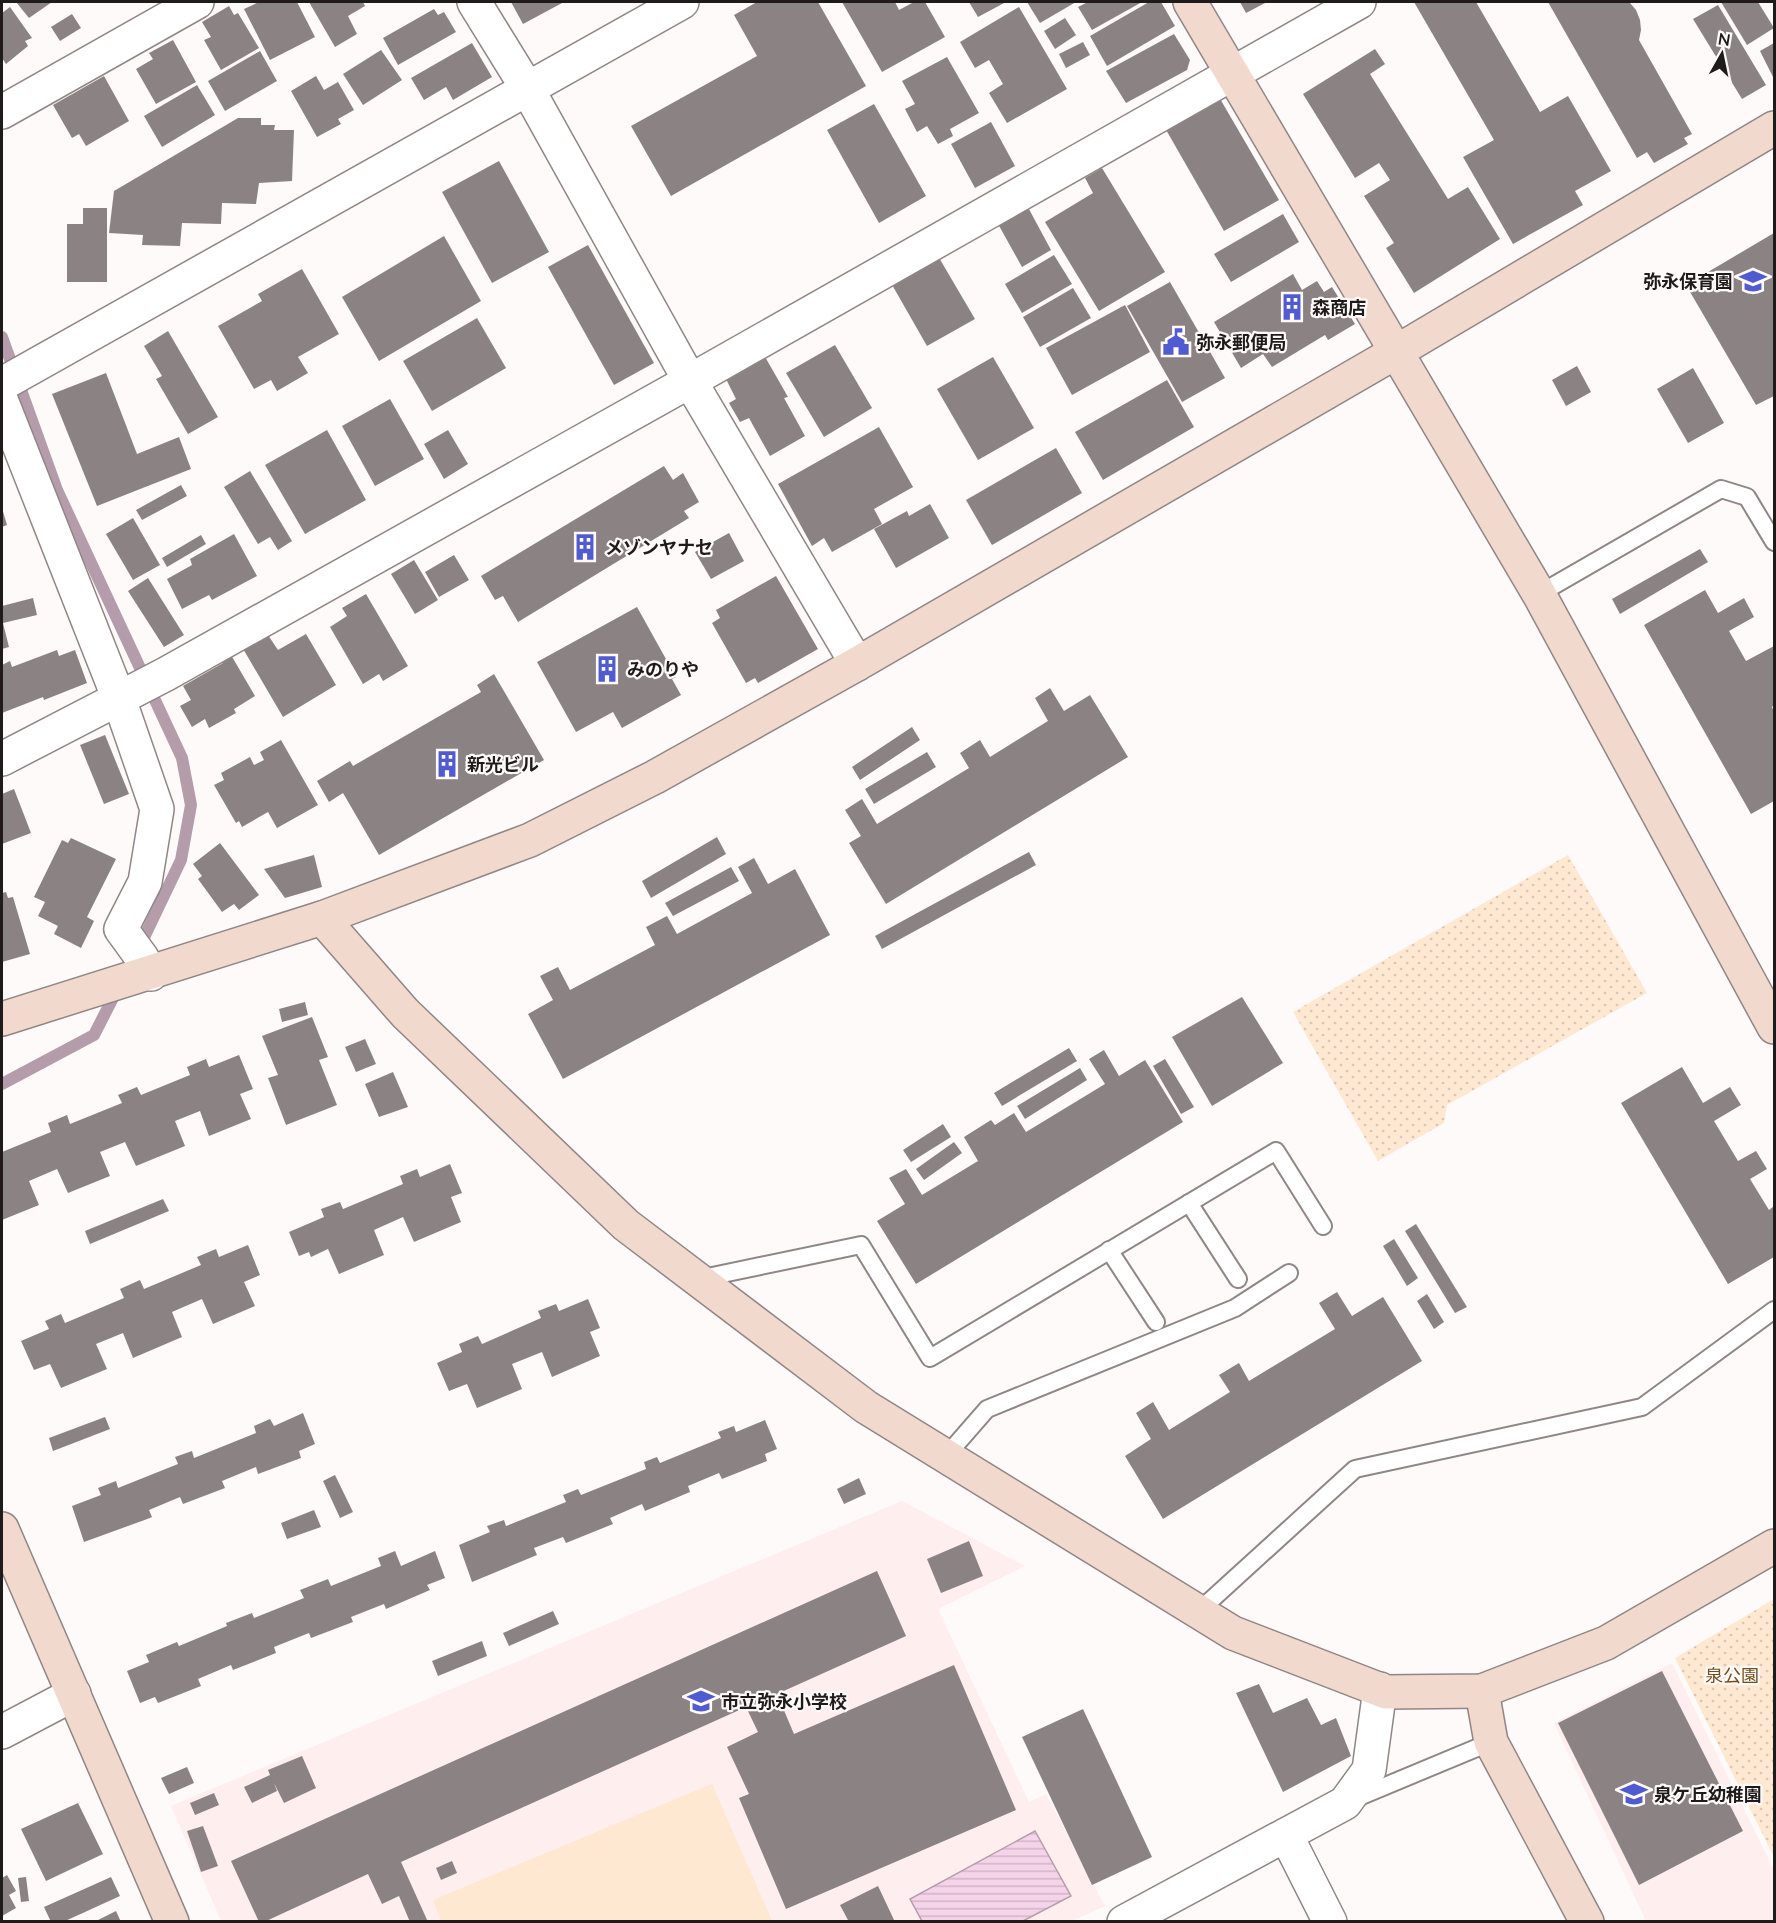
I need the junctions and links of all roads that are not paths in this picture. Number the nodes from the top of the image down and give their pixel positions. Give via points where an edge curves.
1 (197, 2) edge
2 (474, 2) edge
3 (682, 2) edge
4 (1190, 2) edge
5 (1359, 2) edge
6 (1232, 75) junction
7 (527, 88) junction
8 (2, 111) edge
9 (1774, 128) edge
10 (1396, 352) junction
11 (690, 381) junction
12 (2, 384) edge
13 (2, 402) edge
14 (1774, 542) edge
15 (1539, 594) junction
16 (857, 664) junction
17 (119, 699) junction
18 (2, 759) edge
19 (322, 918) junction
20 (147, 966) junction
21 (2, 1019) edge
22 (1774, 1027) edge
23 (1189, 1203) junction
24 (1323, 1226) dead end
25 (1109, 1250) junction
26 (1289, 1273) dead end
27 (698, 1280) junction
28 (1238, 1280) dead end
29 (1774, 1310) edge
30 (1156, 1322) dead end
31 (946, 1456) junction
32 (2, 1529) edge
33 (1774, 1546) edge
34 (1199, 1611) junction
35 (1380, 1689) junction
36 (1482, 1691) junction
37 (74, 1694) junction
38 (2, 1732) edge
39 (1491, 1742) junction
40 (1345, 1803) junction
41 (1286, 1835) junction
42 (172, 1922) edge
43 (1124, 1922) edge
44 (1330, 1922) edge
45 (1587, 1922) edge

1 - 8 street
2 - 7 street
3 - 7 street
4 - 6 street
5 - 6 street
6 - 10 street
6 - 11 street
7 - 11 street
7 - 12 street
9 - 10 street
10 - 15 street
10 - 16 street
11 - 16 street
11 - 17 street
13 - 17 street
14 - 15 lane via 1747,498 1721,489
15 - 22 street
16 - 19 street via 655,777 530,840
17 - 18 street
17 - 20 street via 157,808 145,882 121,929
19 - 20 street
19 - 27 street via 405,1013 617,1217
20 - 21 street via 96,990
23 - 24 lane via 1276,1150
23 - 25 lane
23 - 28 lane
25 - 27 lane via 930,1358 861,1245
25 - 30 lane
26 - 31 lane via 1235,1308 987,1409
27 - 31 street via 866,1407
29 - 34 lane via 1642,1407 1354,1469
31 - 34 street
32 - 37 street
33 - 36 street via 1606,1643
34 - 35 street via 1233,1633
35 - 36 street
35 - 40 street via 1369,1770
36 - 39 street
37 - 38 street
37 - 42 street
39 - 40 lane
39 - 45 street
40 - 41 street
41 - 43 street
41 - 44 street

